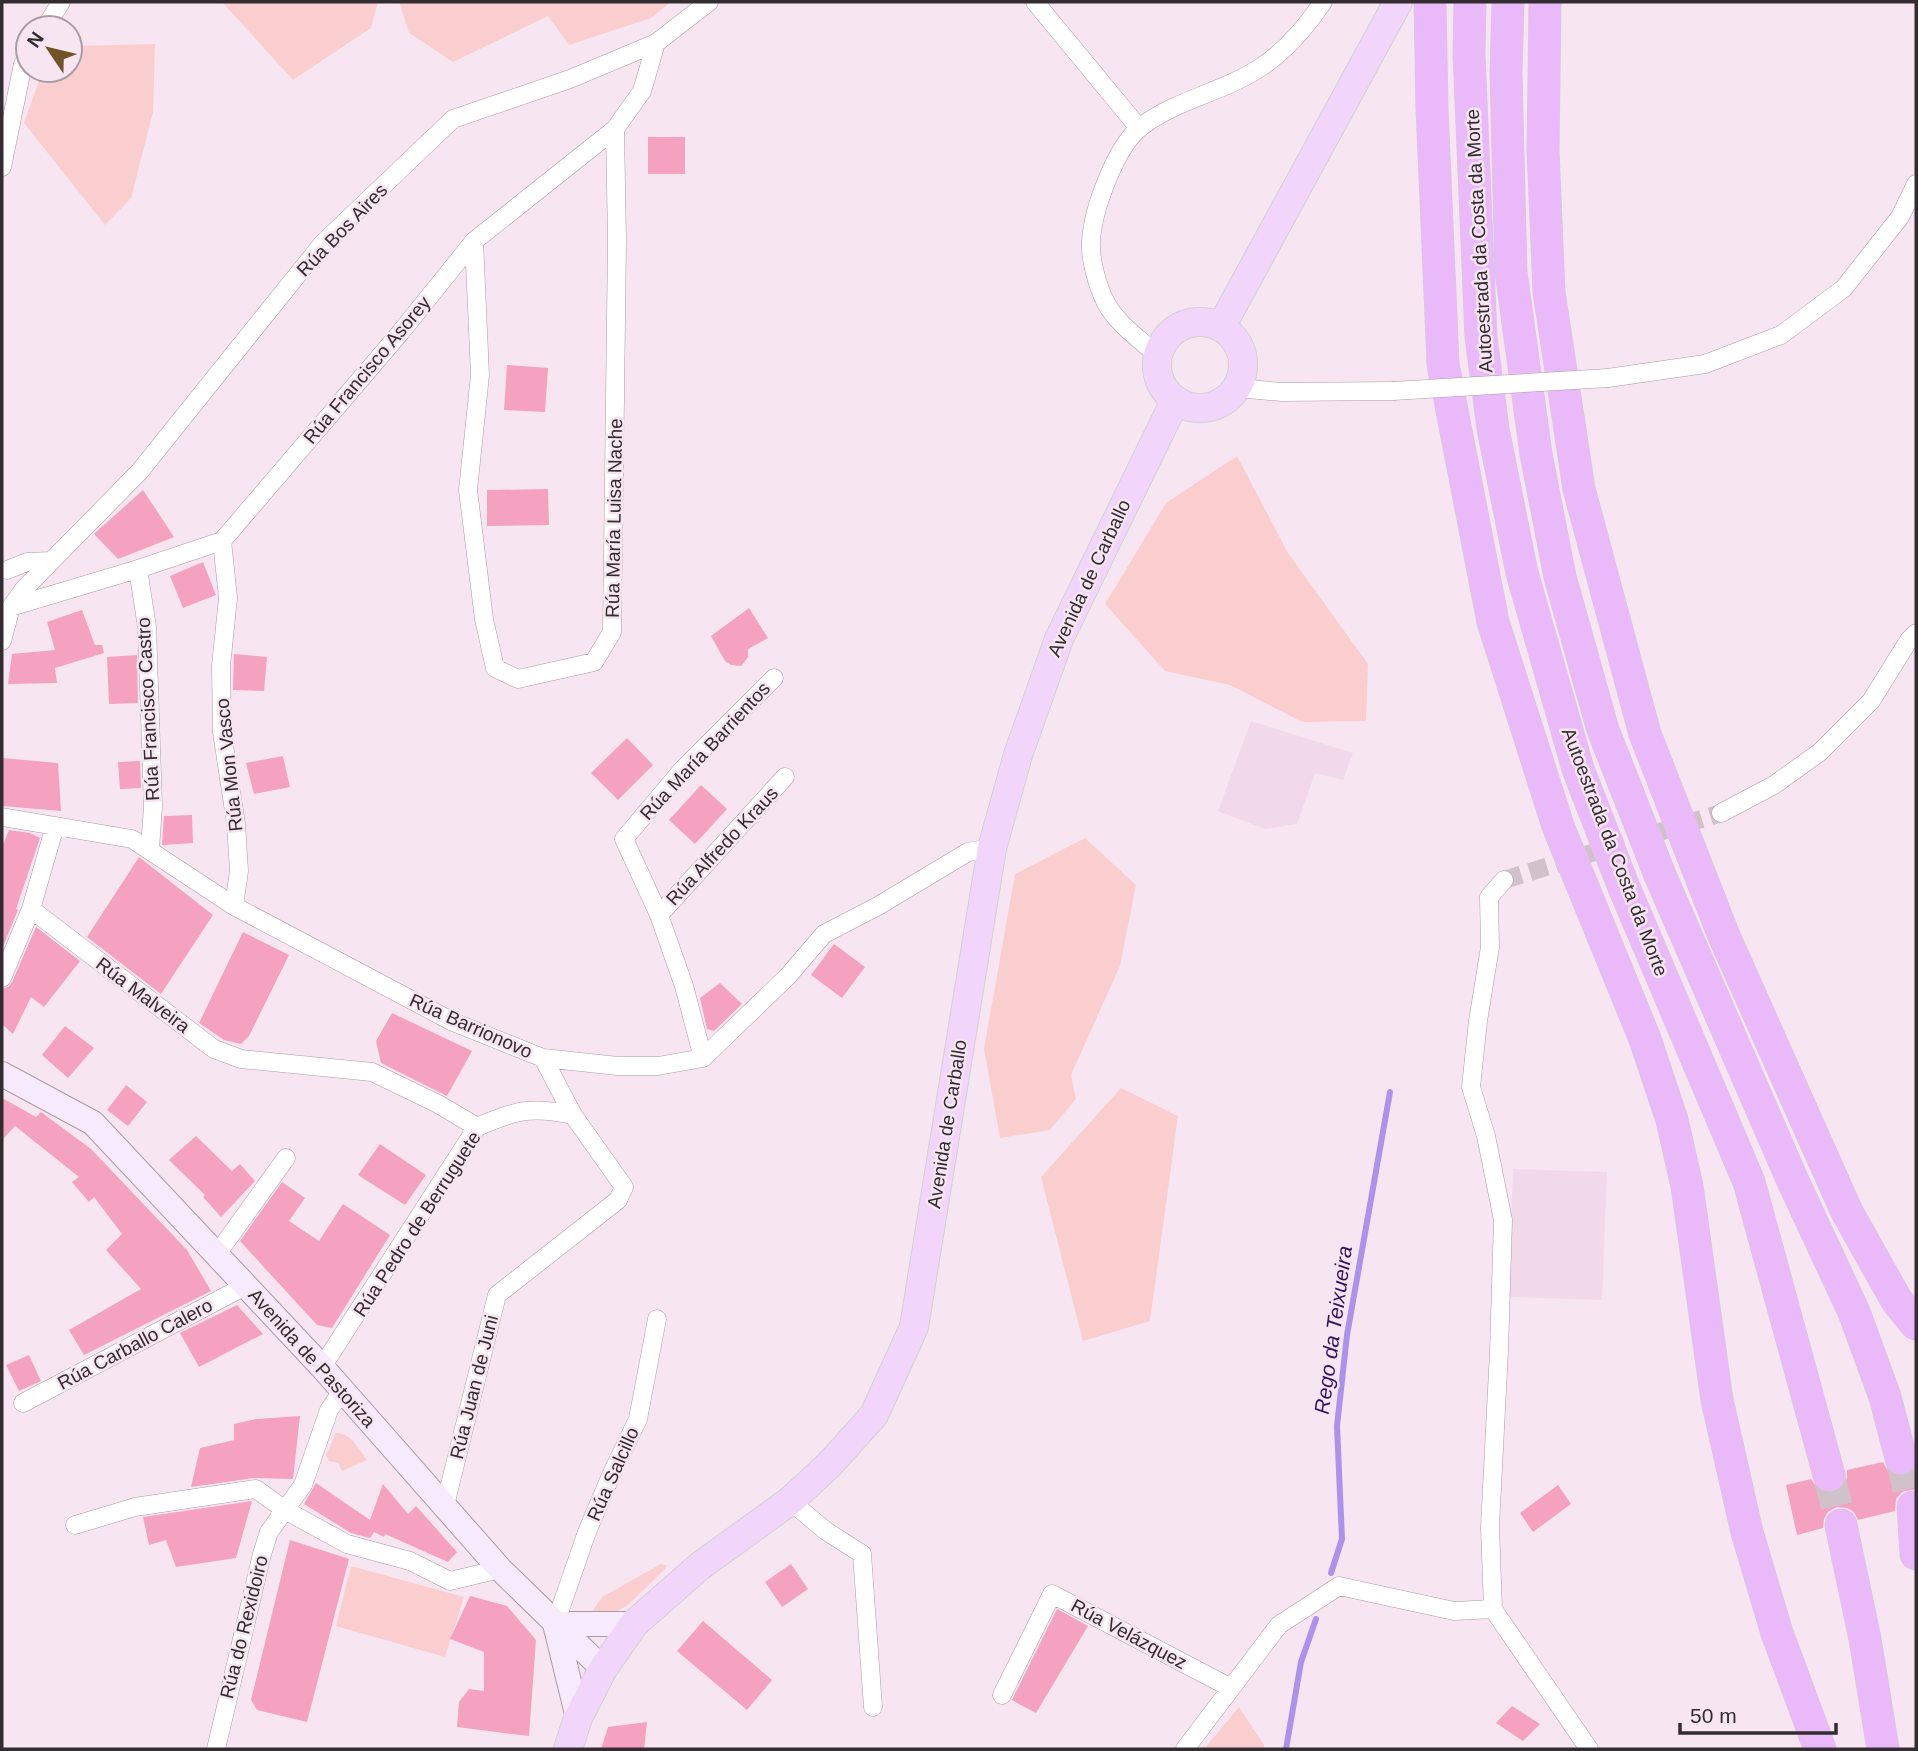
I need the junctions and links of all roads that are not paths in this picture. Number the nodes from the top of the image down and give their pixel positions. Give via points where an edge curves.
1 (709, 2) edge
2 (1035, 2) edge
3 (1322, 2) edge
4 (1430, 2) edge
5 (1470, 2) edge
6 (1508, 2) edge
7 (1545, 2) edge
8 (1391, 14) edge
9 (656, 43) junction
10 (19, 84) edge
11 (1139, 128) junction
12 (615, 129) junction
13 (2, 167) edge
14 (1916, 184) edge
15 (474, 241) junction
16 (1221, 327) junction
17 (1158, 356) junction
18 (1237, 388) junction
19 (1175, 401) junction
20 (222, 541) junction
21 (51, 561) junction
22 (138, 569) junction
23 (5, 571) edge
24 (24, 589) junction
25 (11, 607) junction
26 (1916, 633) edge
27 (2, 641) edge
28 (774, 678) dead end
29 (785, 777) dead end
30 (1721, 813) tunnel mouth
31 (2, 817) edge
32 (55, 826) junction
33 (992, 848) junction
34 (150, 849) junction
35 (1504, 880) dead end
36 (234, 906) junction
37 (31, 909) junction
38 (659, 915) junction
39 (2, 978) edge
40 (543, 1058) junction
41 (703, 1058) junction
42 (2, 1074) edge
43 (573, 1115) junction
44 (477, 1128) junction
45 (286, 1158) dead end
46 (217, 1254) junction
47 (247, 1285) junction
48 (657, 1319) dead end
49 (1916, 1324) edge
50 (322, 1367) junction
51 (342, 1390) junction
52 (23, 1403) dead end
53 (1901, 1458) tunnel mouth
54 (1829, 1475) tunnel mouth
55 (790, 1501) junction
56 (445, 1505) junction
57 (1913, 1507) dead end
58 (285, 1510) junction
59 (75, 1525) dead end
60 (1841, 1525) tunnel mouth
61 (1916, 1554) edge
62 (500, 1569) junction
63 (1493, 1609) junction
64 (555, 1624) junction
65 (634, 1624) junction
66 (603, 1669) junction
67 (1231, 1688) junction
68 (1002, 1695) dead end
69 (873, 1707) dead end
70 (578, 1718) junction
71 (216, 1749) edge
72 (568, 1749) edge
73 (1185, 1749) edge
74 (1589, 1749) edge
75 (1820, 1749) edge
76 (1883, 1749) edge

1 - 9 street, Rúa Bos Aires
2 - 11 street
3 - 11 street via 1295,40 1260,68
4 - 75 highway via 1443,365 1493,622 1558,827 1645,1039 1672,1121 1689,1198 1717,1401 1746,1532
5 - 54 highway, Autoestrada da Costa da Morte via 1481,337 1493,429 1522,573 1583,780 1749,1182
6 - 53 highway, Autoestrada da Costa da Morte via 1511,272 1536,454 1560,578 1603,730 1671,900 1854,1312
7 - 49 highway via 1543,150 1549,292 1578,489 1644,734 1724,936 1847,1212 1897,1301
8 - 16 main road
9 - 12 street, Rúa Francisco Asorey via 642,91
9 - 21 street, Rúa Bos Aires via 570,79 453,119 323,243 140,471
10 - 13 street
11 - 17 street via 1103,188 1091,242 1097,281 1107,305
12 - 15 street, Rúa Francisco Asorey
12 - 15 street, Rúa María Luisa Nache via 612,632 594,662 518,679 495,668 484,619 468,490 480,375
14 - 18 street, bridge via 1900,217 1844,288 1781,335 1705,364 1608,378 1394,391
15 - 20 street, Rúa Francisco Asorey
16 - 17 main road via 1199,322 1177,329
16 - 18 main road via 1242,354
17 - 19 main road via 1159,381
18 - 19 main road via 1221,403 1201,409
19 - 33 main road, Avenida de Carballo via 1059,639 1018,755
20 - 22 street
20 - 36 street, Rúa Mon Vasco via 229,598 221,666 222,732 236,824 239,871
21 - 23 street via 27,562
21 - 24 street, Rúa Bos Aires
22 - 25 street
22 - 34 street, Rúa Francisco Castro via 147,627 153,806
23 - 24 street
24 - 25 street, Rúa Bos Aires
25 - 27 street, Rúa Bos Aires
26 - 30 street via 1871,701 1820,752 1774,785
28 - 38 street, Rúa María Barrientos via 682,770 624,839
29 - 38 street, Rúa Alfredo Kraus
31 - 32 street, Rúa Barrionovo
32 - 34 street, Rúa Barrionovo via 132,839
32 - 37 street
33 - 41 street via 968,852 824,934 788,976
33 - 55 main road, Avenida de Carballo via 914,1327 874,1415
34 - 36 street, Rúa Barrionovo
35 - 63 street via 1489,897 1490,947 1471,1087 1503,1220 1489,1527
36 - 40 street, Rúa Barrionovo via 453,1022
37 - 39 street
37 - 44 street, Rúa Malveira via 214,1049 241,1059 372,1072
38 - 41 street, Rúa María Barrientos
40 - 41 street, Rúa Barrionovo via 618,1066 658,1066
40 - 43 street, Rúa Juan de Juni
42 - 46 street, Avenida de Pastoriza via 93,1123
43 - 44 street, Rúa Pedro de Berruguete via 542,1109 508,1114
43 - 56 street, Rúa Juan de Juni via 624,1186 618,1200 497,1295
44 - 50 street, Rúa Pedro de Berruguete
45 - 46 street
46 - 47 street, Avenida de Pastoriza
47 - 50 street, Avenida de Pastoriza
47 - 52 street, Rúa Carballo Calero
48 - 64 street, Rúa Salcillo via 638,1419 587,1532
50 - 51 street, Avenida de Pastoriza
51 - 56 street, Avenida de Pastoriza
51 - 58 street, Rúa do Rexidoiro via 329,1410 303,1485
55 - 65 main road, Avenida de Carballo via 700,1566
55 - 69 street via 862,1554
56 - 62 street, Avenida de Pastoriza
57 - 61 highway
58 - 59 street via 256,1489 135,1507
58 - 62 street via 346,1544 410,1561 450,1581
58 - 71 street, Rúa do Rexidoiro via 269,1532 262,1554
60 - 76 highway
62 - 64 street, Avenida de Pastoriza
63 - 67 street via 1454,1611 1339,1586 1279,1625
63 - 74 street
64 - 65 street
64 - 66 street, Avenida de Pastoriza
64 - 70 street
65 - 66 main road, Avenida de Carballo
66 - 70 main road, Avenida de Carballo
67 - 68 street, Rúa Velázquez via 1052,1594
67 - 73 street
70 - 72 main road, Avenida de Carballo

